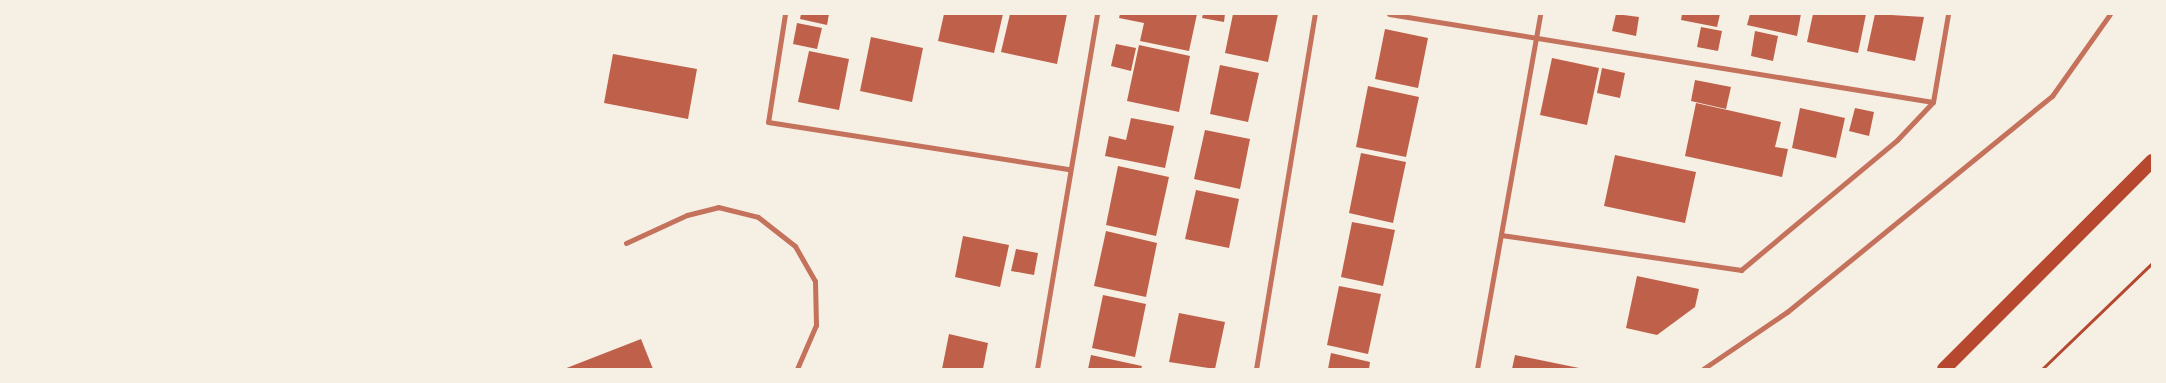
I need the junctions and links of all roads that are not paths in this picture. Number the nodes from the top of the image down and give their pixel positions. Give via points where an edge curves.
1 (785, 14) edge
2 (1098, 14) edge
3 (1315, 14) edge
4 (1389, 14) edge
5 (1540, 14) edge
6 (1948, 14) edge
7 (2110, 14) edge
8 (1535, 38) junction
9 (1932, 102) junction
10 (2152, 161) edge
11 (1069, 169) junction
12 (1501, 235) junction
13 (626, 243) dead end
14 (797, 369) edge
15 (1037, 369) edge
16 (1256, 369) edge
17 (1477, 369) edge
18 (1703, 369) edge
19 (1944, 369) edge

1 - 11 street via 768,122
2 - 11 street
3 - 16 street
4 - 8 street
5 - 8 street
6 - 9 street
7 - 18 street via 2052,96 1787,312
8 - 9 street
8 - 12 street
9 - 12 street via 1897,140 1741,270
10 - 19 highway
11 - 15 street
12 - 17 street
13 - 14 street via 687,216 718,207 758,217 795,246 815,281 816,325

